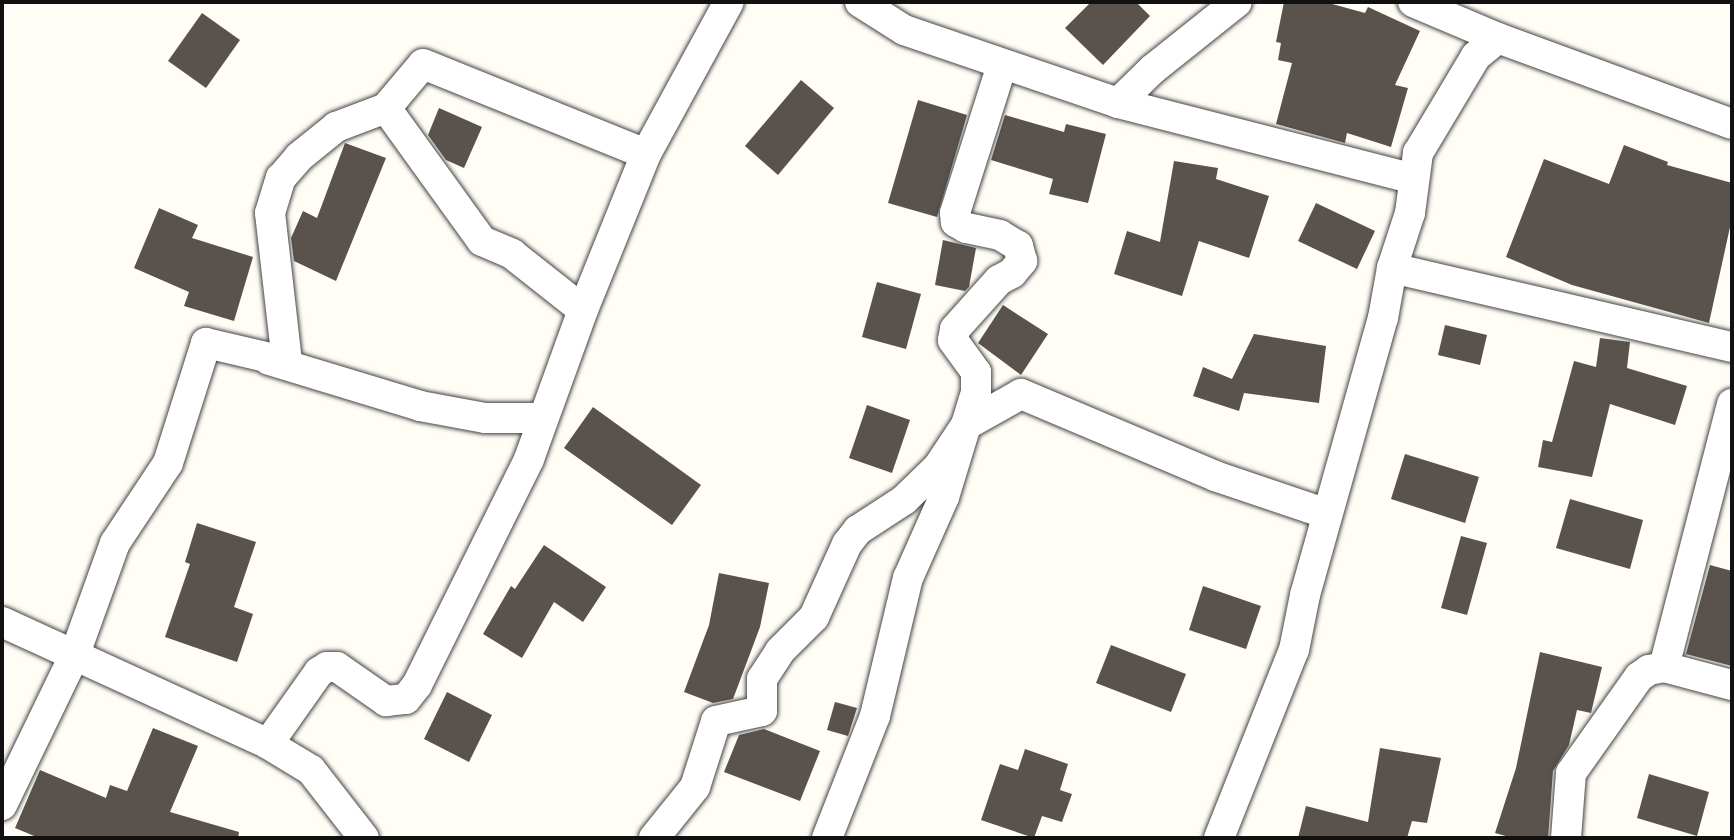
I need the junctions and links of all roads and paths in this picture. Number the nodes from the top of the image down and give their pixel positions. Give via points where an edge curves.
1 (729, 2) edge
2 (860, 2) edge
3 (1237, 2) edge
4 (1413, 2) edge
5 (1498, 38) junction
6 (1002, 65) junction
7 (1118, 103) junction
8 (386, 108) junction
9 (1732, 124) edge
10 (646, 154) junction
11 (1413, 179) junction
12 (1392, 268) junction
13 (583, 310) junction
14 (206, 343) junction
15 (1732, 347) edge
16 (1732, 404) edge
17 (543, 418) junction
18 (966, 425) junction
19 (1327, 514) junction
20 (2, 622) edge
21 (75, 654) junction
22 (1664, 667) junction
23 (1732, 685) edge
24 (268, 744) junction
25 (2, 805) edge
26 (364, 838) edge
27 (654, 838) edge
28 (827, 838) edge
29 (1219, 838) edge
30 (1566, 838) edge

1 - 10 street
2 - 6 street via 904,30
3 - 7 street
4 - 5 street
5 - 9 street
5 - 11 street via 1476,56 1418,153
6 - 7 street
6 - 18 street via 955,213 956,222 966,228 1000,235 1018,246 1022,261 955,329 953,340 976,372
7 - 11 street
8 - 10 street via 423,64
8 - 13 street via 482,241 512,254
8 - 14 street via 336,127 281,178 270,213 287,362
10 - 13 street
11 - 12 street via 1410,213
12 - 15 street
12 - 19 street via 1383,318
13 - 17 street
14 - 17 street via 420,406 485,418
14 - 21 street via 168,463 115,543
16 - 22 street
17 - 24 street via 497,529 406,699 386,701 337,667 327,667
18 - 19 street via 1021,394 1215,476
18 - 27 street via 938,467 847,544 814,617 780,651 762,679 762,711 716,721 695,787
18 - 28 street via 944,497 908,578 875,716
19 - 29 street via 1294,650
20 - 21 street
21 - 24 street
21 - 25 street
22 - 23 street
22 - 30 street via 1639,677 1571,773
24 - 26 street via 311,770

